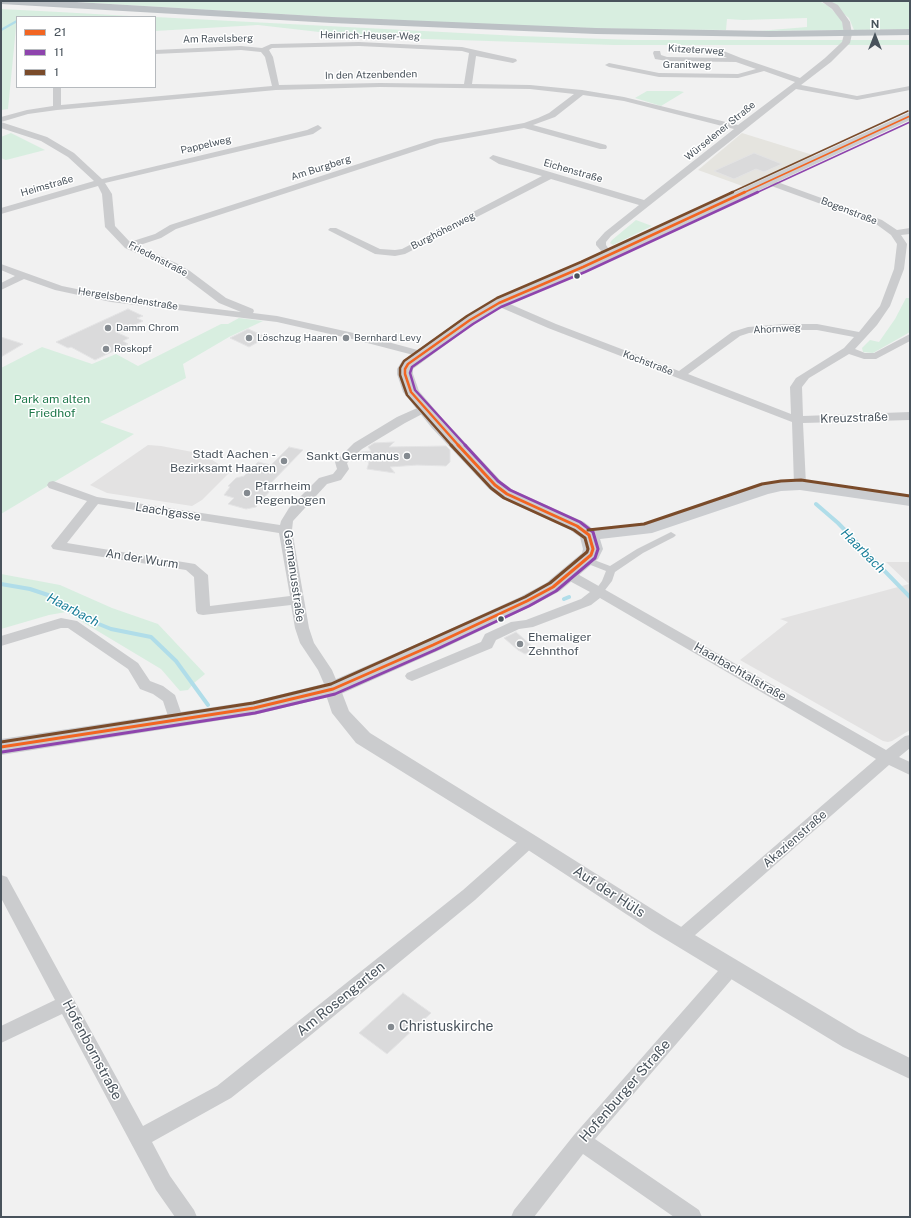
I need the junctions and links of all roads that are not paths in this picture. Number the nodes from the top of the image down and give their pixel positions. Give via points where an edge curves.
1 (1, 1) edge
2 (825, 1) edge
3 (28, 5) junction
4 (1, 6) edge
5 (910, 32) edge
6 (866, 35) junction
7 (910, 36) edge
8 (263, 50) junction
9 (156, 52) edge
10 (721, 52) dead end
11 (477, 53) junction
12 (657, 53) dead end
13 (738, 60) junction
14 (514, 61) dead end
15 (609, 65) dead end
16 (764, 69) junction
17 (801, 81) junction
18 (468, 86) junction
19 (794, 86) junction
20 (57, 88) edge
21 (276, 88) junction
22 (910, 88) edge
23 (582, 92) junction
24 (57, 108) junction
25 (910, 116) edge
26 (1, 120) edge
27 (525, 125) junction
28 (1, 126) edge
29 (318, 128) dead end
30 (740, 128) junction
31 (603, 146) dead end
32 (493, 158) dead end
33 (550, 176) junction
34 (100, 182) junction
35 (769, 182) junction
36 (647, 204) junction
37 (1, 211) edge
38 (333, 230) dead end
39 (910, 231) edge
40 (895, 233) junction
41 (128, 246) junction
42 (612, 253) junction
43 (1, 267) edge
44 (24, 275) junction
45 (1, 287) edge
46 (223, 301) junction
47 (500, 303) junction
48 (211, 312) junction
49 (267, 317) junction
50 (862, 336) junction
51 (910, 337) edge
52 (848, 350) junction
53 (421, 354) junction
54 (680, 375) junction
55 (424, 409) junction
56 (910, 416) edge
57 (797, 420) junction
58 (53, 485) dead end
59 (800, 485) junction
60 (95, 500) junction
61 (910, 501) edge
62 (286, 530) junction
63 (589, 535) junction
64 (670, 535) dead end
65 (586, 560) junction
66 (611, 570) junction
67 (569, 575) junction
68 (598, 592) junction
69 (296, 600) junction
70 (509, 619) junction
71 (482, 631) junction
72 (1, 641) edge
73 (412, 676) dead end
74 (333, 689) junction
75 (176, 721) junction
76 (910, 740) edge
77 (1, 747) edge
78 (888, 758) junction
79 (910, 769) edge
80 (529, 841) junction
81 (1, 882) edge
82 (680, 938) junction
83 (732, 968) junction
84 (67, 1003) junction
85 (1, 1036) edge
86 (910, 1069) edge
87 (140, 1138) junction
88 (581, 1141) junction
89 (187, 1217) edge
90 (521, 1217) edge
91 (692, 1217) edge

1 - 3 highway
2 - 17 street, Würselener Straße via 843,17 848,27 846,43
3 - 4 highway
3 - 6 highway via 483,31 684,37
5 - 6 highway
6 - 7 highway
8 - 9 street, Am Ravelsberg via 241,48
8 - 11 street, Heinrich-Heuser-Weg via 271,46 359,44 462,49
8 - 21 street, Am Ravelsberg via 267,52
10 - 13 street, Kitzeterweg
11 - 14 street, Heinrich-Heuser-Weg
11 - 18 street via 472,55
12 - 13 street, Kitzeterweg via 658,57 667,59
13 - 16 street, Kitzeterweg
15 - 16 street, Granitweg via 665,75 738,76
16 - 17 street, Kitzeterweg
17 - 19 street, Würselener Straße
18 - 21 street, In den Atzenbenden
18 - 23 street, In den Atzenbenden via 547,88
19 - 22 street via 857,98
19 - 30 street, Würselener Straße
20 - 24 street
21 - 24 street, In den Atzenbenden
23 - 27 street, Am Burgberg via 552,115
23 - 30 street, In den Atzenbenden via 624,99
24 - 26 street, In den Atzenbenden via 27,112
25 - 35 main road
27 - 31 street, Am Burgberg
27 - 41 street, Am Burgberg via 438,141 179,225 158,236
28 - 34 street, Friedenstraße via 13,128 58,146
29 - 34 street, Pappelweg
30 - 36 street, Würselener Straße
32 - 33 street, Eichenstraße
33 - 36 street, Eichenstraße
33 - 38 street, Burghöhenweg via 405,251 378,252
34 - 37 street, Heimstraße
34 - 41 street, Friedenstraße via 107,194 110,227
35 - 40 street, Bogenstraße via 868,217
35 - 42 main road
36 - 42 street, Würselener Straße via 601,242 602,247
39 - 40 street
40 - 50 street via 902,244 895,281 884,306
41 - 46 street, Friedenstraße via 172,264
42 - 47 main road
43 - 44 street, Hergelsbendenstraße
44 - 45 street
44 - 48 street, Hergelsbendenstraße via 59,288 86,294
46 - 48 street
46 - 49 street, Friedenstraße
47 - 53 main road
47 - 54 street, Kochstraße via 552,326
48 - 49 street, Friedenstraße
49 - 53 street, Friedenstraße
50 - 52 street
50 - 54 street, Ahornweg via 816,327 748,330 736,334
51 - 52 street via 876,356 864,356
52 - 57 street via 800,380 796,387
53 - 55 main road via 408,364 405,374 411,392
54 - 57 street, Kochstraße
55 - 62 street, Germanusstraße via 358,446 341,462 343,469 337,477 323,481 294,511 287,521
55 - 63 main road via 495,485 507,494 577,526
56 - 57 street, Kreuzstraße
57 - 59 street
58 - 60 street, Laachgasse
59 - 61 main road
59 - 63 main road via 764,489 645,529
60 - 62 street, Laachgasse
60 - 69 street, An der Wurm via 58,546 190,567 201,575 203,611
62 - 69 street, Germanusstraße
63 - 65 main road via 593,549
64 - 66 street via 640,550
65 - 66 street
65 - 67 main road
66 - 68 street via 607,581
67 - 68 street, Haarbachtalstraße
67 - 70 main road
68 - 70 street via 586,602 528,624
68 - 78 street, Haarbachtalstraße
69 - 74 street, Germanusstraße via 307,643 325,670
70 - 71 main road
71 - 73 street via 487,644
71 - 74 main road
72 - 75 street via 61,623 72,624 133,666 146,685 170,699
74 - 75 main road via 254,708
74 - 80 street, Auf der Hüls via 341,713 363,738
75 - 77 main road
76 - 78 street, Akazienstraße
78 - 79 street, Haarbachtalstraße
78 - 82 street, Akazienstraße
80 - 82 street, Auf der Hüls
80 - 87 street, Am Rosengarten via 469,895 230,1087
81 - 84 street, Hofenbornstraße
82 - 83 street, Auf der Hüls
83 - 86 street, Auf der Hüls via 851,1040
83 - 88 street, Hofenburger Straße
84 - 85 street
84 - 87 street, Hofenbornstraße
87 - 89 street, Hofenbornstraße via 163,1183
88 - 90 street, Hofenburger Straße
88 - 91 street

